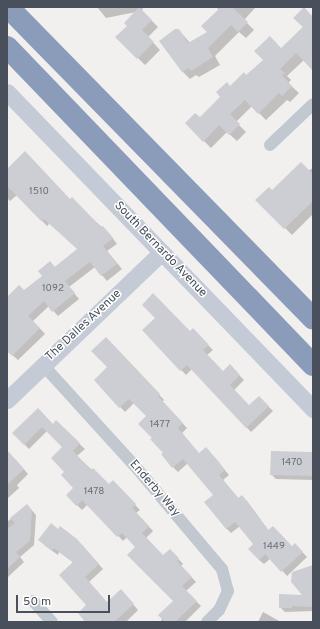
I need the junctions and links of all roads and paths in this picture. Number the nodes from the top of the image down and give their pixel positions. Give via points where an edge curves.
1 (8, 7) edge
2 (7, 47) edge
3 (7, 92) edge
4 (313, 104) edge
5 (270, 145) dead end
6 (162, 252) junction
7 (313, 318) edge
8 (43, 365) junction
9 (313, 365) edge
10 (7, 400) edge
11 (313, 408) edge
12 (33, 600) dead end
13 (52, 622) edge
14 (207, 622) edge

1 - 7 highway
2 - 9 highway
3 - 6 street, South Bernardo Avenue
4 - 5 street
6 - 8 street, The Dalles Avenue
6 - 11 street, South Bernardo Avenue
8 - 10 street, The Dalles Avenue
8 - 14 street, Enderby Way via 222,569 228,591 219,610
12 - 13 street

